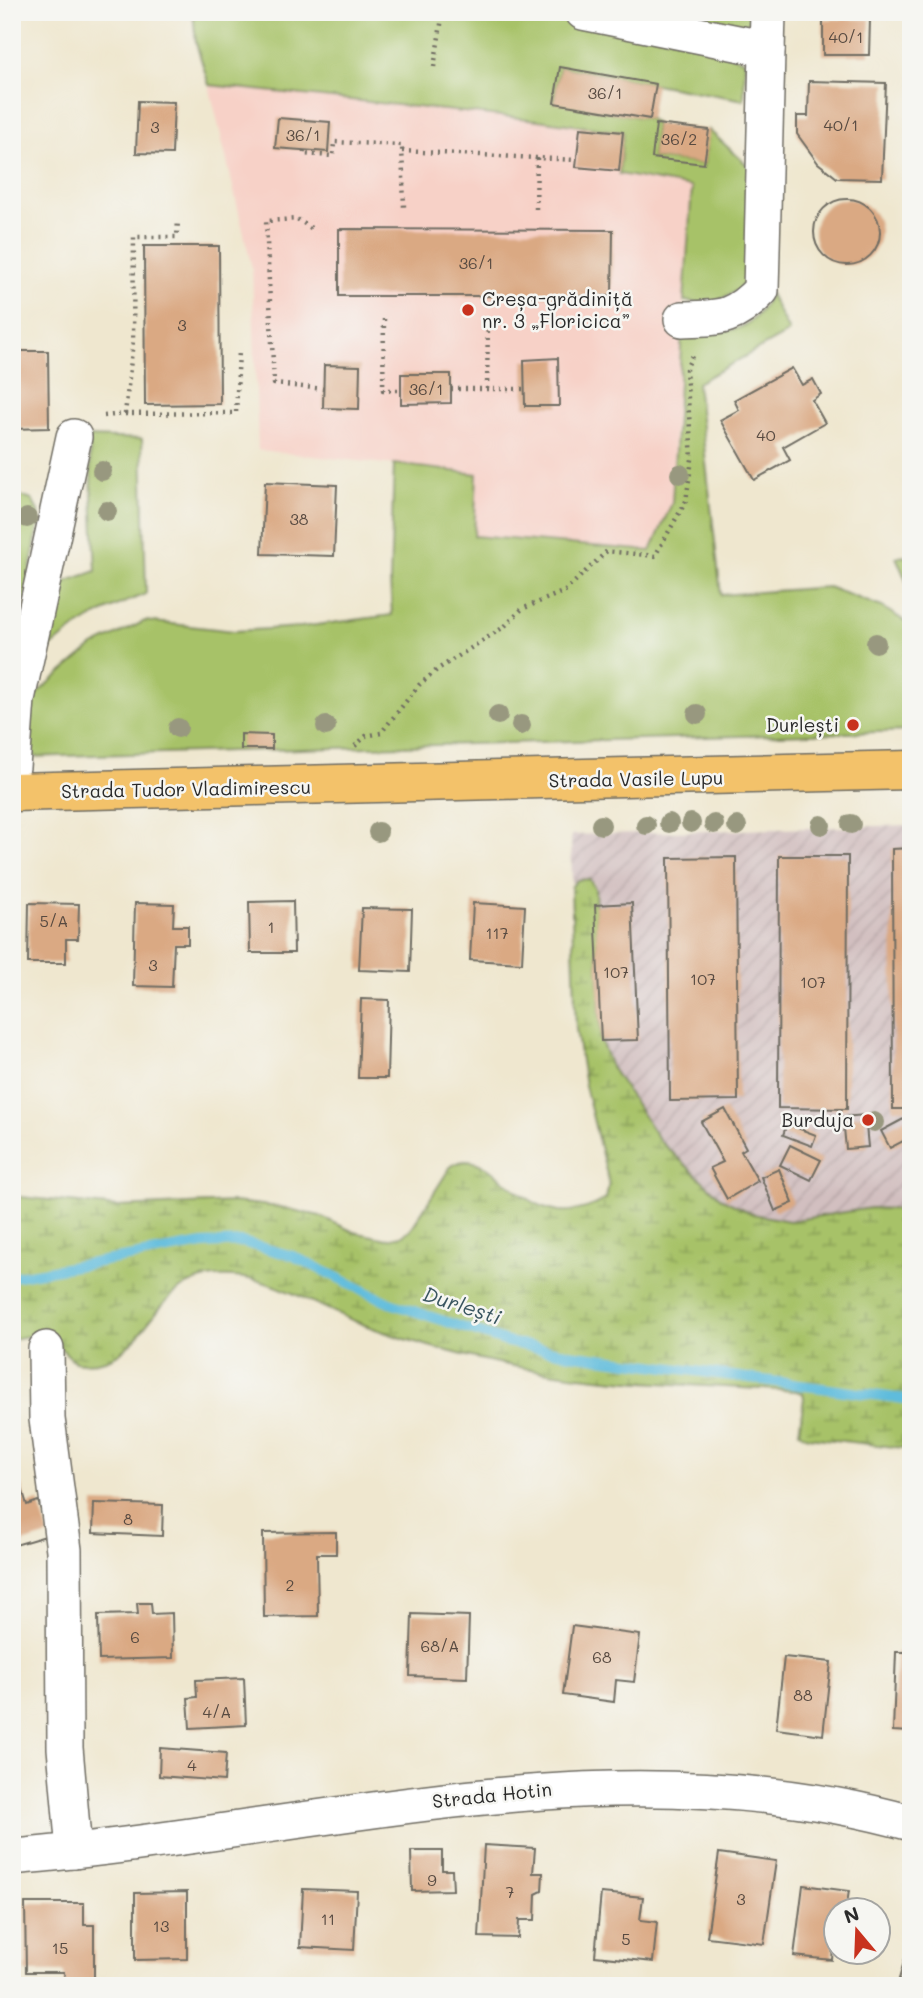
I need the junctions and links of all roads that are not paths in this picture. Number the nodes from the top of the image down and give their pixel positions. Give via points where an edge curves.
1 (583, 12) edge
2 (768, 12) edge
3 (767, 49) junction
4 (696, 319) road end
5 (87, 427) road end
6 (12, 767) edge
7 (354, 769) joint
8 (911, 771) edge
9 (12, 792) edge
10 (46, 1349) dead end
11 (911, 1823) edge
12 (74, 1851) junction
13 (12, 1857) edge

1 - 3 street
2 - 3 street
3 - 4 street via 761,290 743,310
5 - 6 street via 17,699
7 - 8 main road, Strada Vasile Lupu
7 - 9 main road, Strada Tudor Vladimirescu
10 - 12 street via 47,1419 64,1550 65,1748
11 - 12 street, Strada Hotin via 800,1797 650,1788 559,1789 457,1798
12 - 13 street, Strada Hotin

